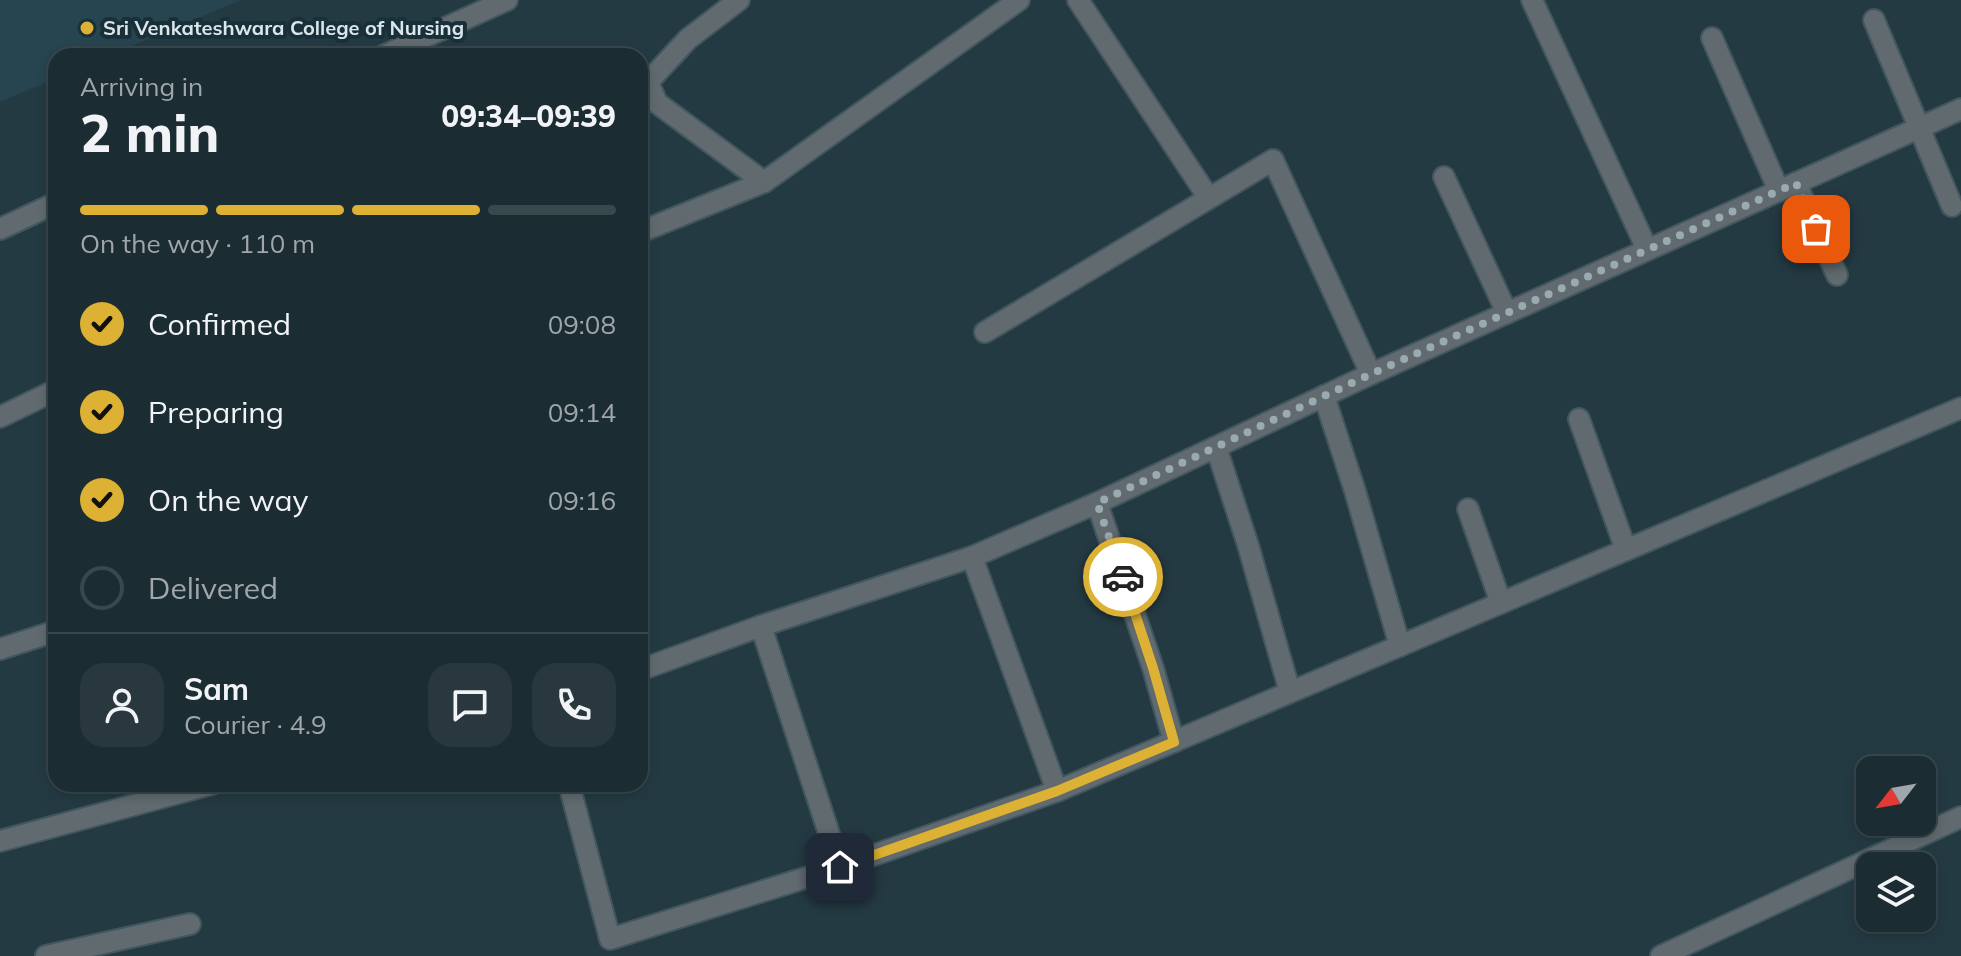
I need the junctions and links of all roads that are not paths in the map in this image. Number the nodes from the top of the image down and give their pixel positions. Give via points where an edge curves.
1 (507, 0) edge
2 (739, 0) edge
3 (1019, 0) edge
4 (1078, 0) edge
5 (1532, 0) edge
6 (1874, 20) dead end
7 (1712, 38) dead end
8 (401, 48) edge
9 (649, 107) edge
10 (1961, 109) edge
11 (1920, 127) junction
12 (1444, 177) dead end
13 (764, 182) junction
14 (1788, 187) junction
15 (1208, 197) junction
16 (1952, 206) dead end
17 (48, 207) edge
18 (0, 229) edge
19 (648, 229) edge
20 (1647, 249) junction
21 (1837, 275) dead end
22 (1507, 313) junction
23 (985, 332) dead end
24 (1371, 374) junction
25 (48, 394) edge
26 (1324, 396) junction
27 (1961, 408) edge
28 (0, 417) edge
29 (1579, 419) dead end
30 (1216, 447) junction
31 (1097, 503) junction
32 (1468, 509) dead end
33 (1626, 550) junction
34 (972, 557) junction
35 (1501, 603) junction
36 (761, 626) junction
37 (48, 634) edge
38 (1400, 646) junction
39 (0, 649) edge
40 (648, 667) edge
41 (1290, 692) junction
42 (1174, 742) junction
43 (1057, 791) junction
44 (182, 792) edge
45 (571, 792) edge
46 (1961, 817) edge
47 (0, 841) edge
48 (840, 867) junction
49 (190, 924) dead end
50 (613, 947) edge
51 (46, 956) edge
52 (1661, 956) edge

1 - 8 street
2 - 9 street via 688,39 648,82
3 - 13 street
4 - 15 street
5 - 20 street
6 - 11 street
7 - 14 street
9 - 13 street
10 - 11 street
11 - 14 street
11 - 16 street
12 - 22 street
13 - 19 street
14 - 20 street
14 - 21 street
15 - 23 street
15 - 24 street via 1273,160
17 - 18 street
20 - 22 street
22 - 24 street
24 - 26 street
25 - 28 street
26 - 30 street
26 - 38 street
27 - 33 street
29 - 33 street
30 - 31 street
30 - 41 street
31 - 34 street
31 - 42 street
32 - 35 street
33 - 35 street
34 - 36 street
34 - 43 street
35 - 38 street
36 - 40 street
36 - 48 street
37 - 39 street
38 - 41 street
41 - 42 street
42 - 43 street
43 - 48 street
44 - 47 street
45 - 50 street
46 - 52 street
48 - 50 street
49 - 51 street

